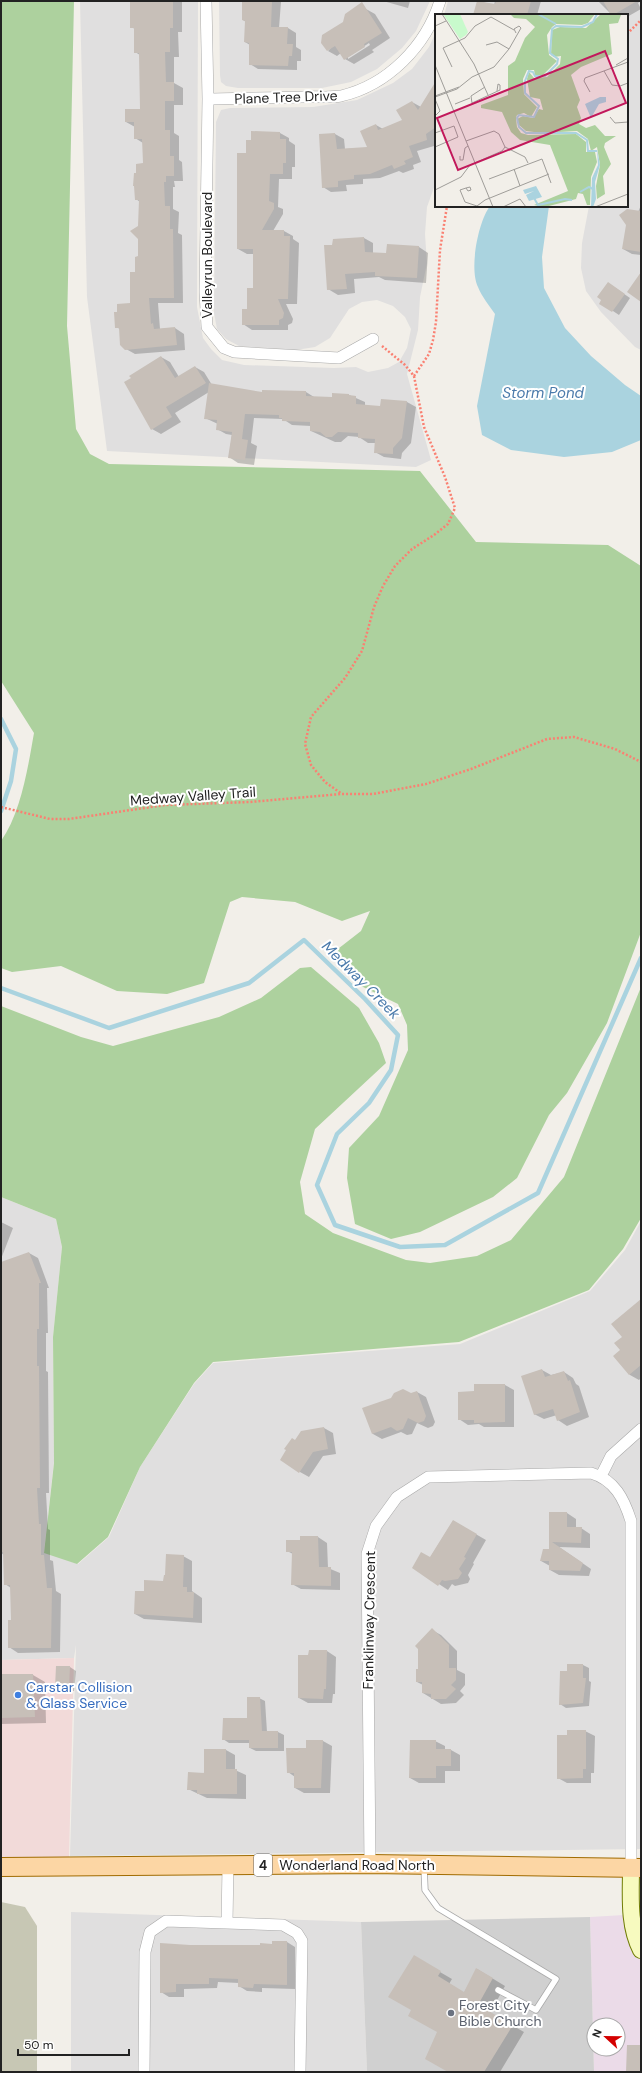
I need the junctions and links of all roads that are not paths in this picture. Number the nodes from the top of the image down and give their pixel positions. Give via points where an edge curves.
1 (206, 1) edge
2 (440, 1) edge
3 (208, 99) junction
4 (374, 339) road end
5 (641, 1429) edge
6 (601, 1476) junction
7 (370, 1864) junction
8 (424, 1865) junction
9 (228, 1866) junction
10 (1, 1867) edge
11 (636, 1868) edge
12 (227, 1923) junction
13 (641, 1950) edge
14 (498, 1990) dead end
15 (144, 2072) edge
16 (300, 2072) edge

1 - 3 street, Valleyrun Boulevard
2 - 3 street, Plane Tree Drive via 426,33 411,54 392,71 370,85 341,96
3 - 4 street, Valleyrun Boulevard via 205,292 207,327 224,348 234,352 339,358
5 - 6 street via 611,1456
6 - 7 street, Franklinway Crescent via 591,1473 428,1477 397,1497 376,1526 367,1554
6 - 11 street via 612,1484 623,1498 631,1521
7 - 8 main road, Wonderland Road North / 4
7 - 9 main road, Wonderland Road North / 4
8 - 11 main road, Wonderland Road North / 4
8 - 14 lane via 425,1890 438,1908 556,1979 536,2010
9 - 10 main road, Wonderland Road North / 4
9 - 12 street
11 - 13 street via 632,1925
12 - 15 street via 166,1921 150,1932 145,1952
12 - 16 street via 283,1925 297,1933 302,1941

